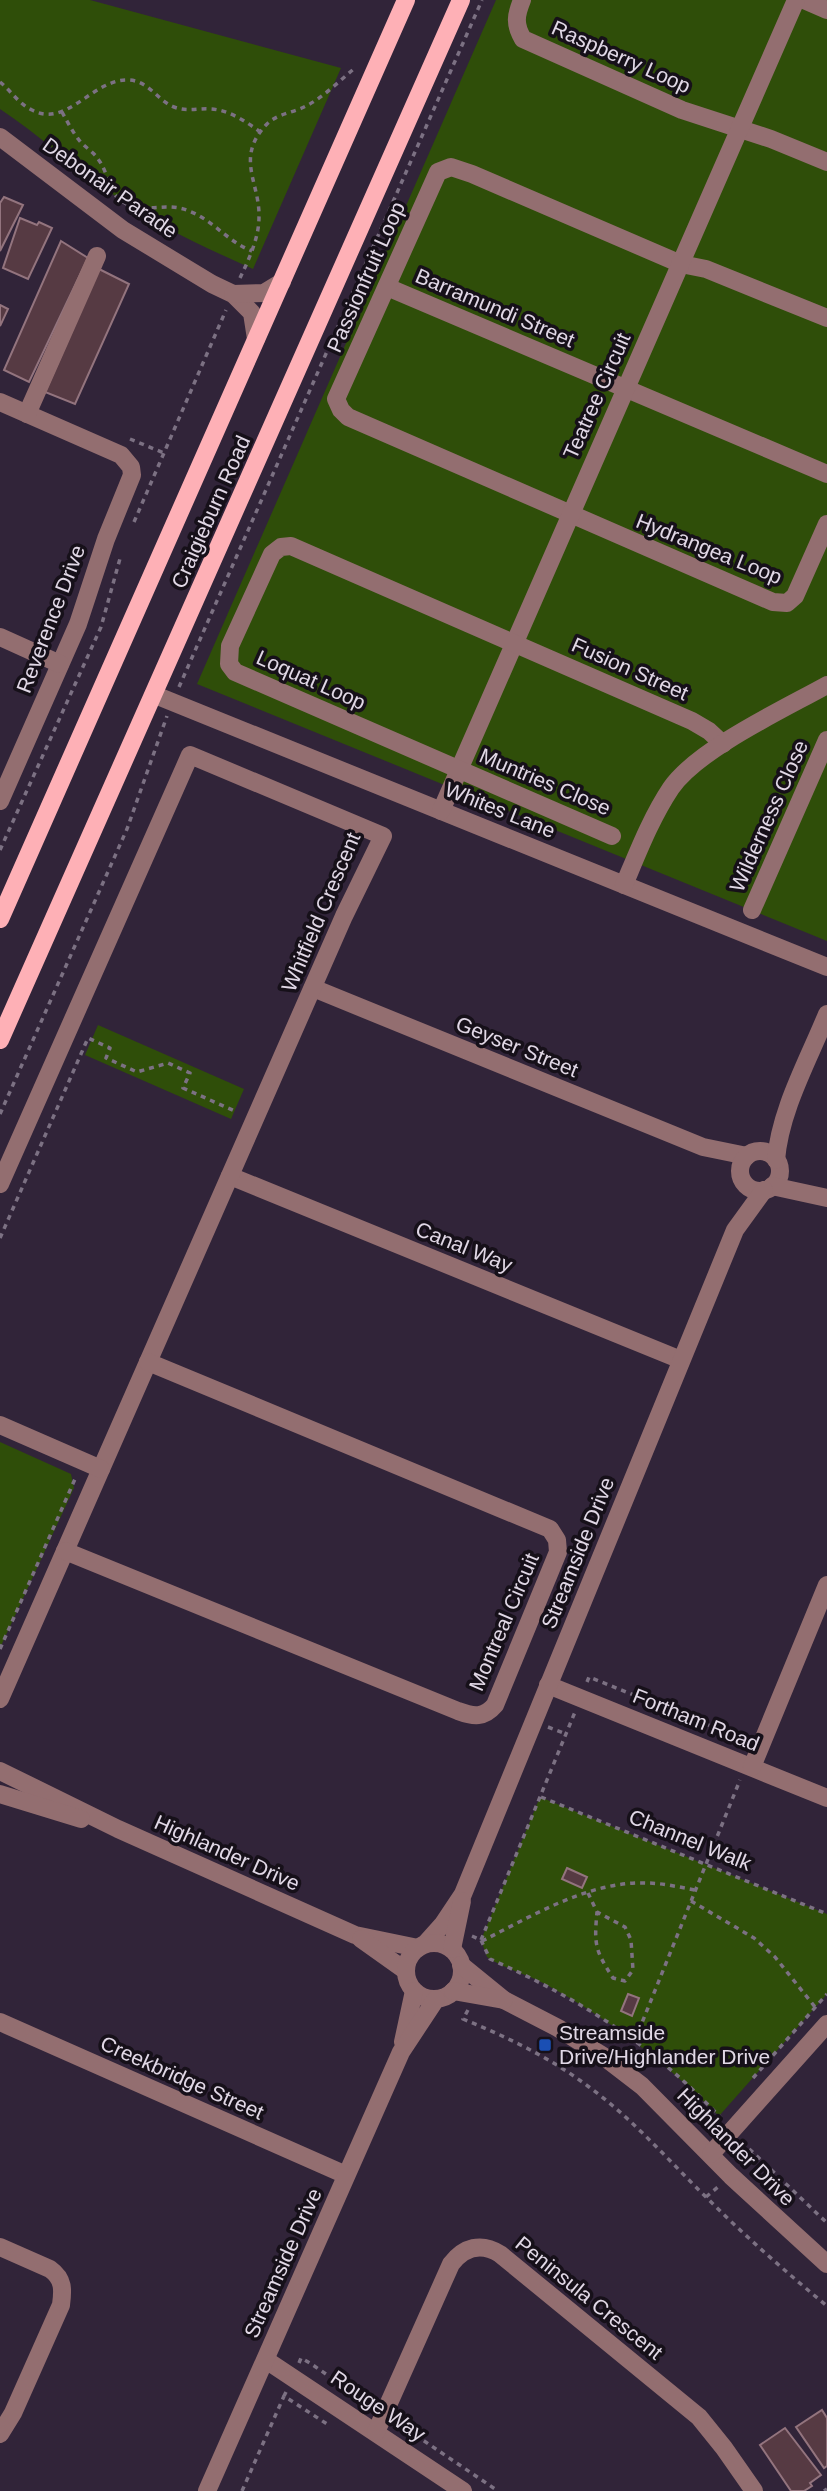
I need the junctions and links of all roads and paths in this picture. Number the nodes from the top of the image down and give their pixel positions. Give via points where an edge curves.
1 (406, 0) edge
2 (461, 0) edge
3 (482, 0) edge
4 (522, 0) edge
5 (796, 0) edge
6 (804, 0) edge
7 (827, 10) edge
8 (359, 65) dead end
9 (0, 82) edge
10 (62, 112) junction
11 (740, 130) junction
12 (260, 132) junction
13 (0, 137) edge
14 (827, 162) edge
15 (252, 251) junction
16 (97, 256) dead end
17 (681, 264) junction
18 (282, 282) junction
19 (387, 287) junction
20 (233, 294) junction
21 (827, 318) edge
22 (256, 340) junction
23 (624, 388) junction
24 (0, 402) edge
25 (27, 414) junction
26 (164, 453) junction
27 (121, 456) junction
28 (827, 474) edge
29 (570, 516) junction
30 (134, 522) dead end
31 (827, 524) edge
32 (124, 545) dead end
33 (0, 637) edge
34 (514, 642) junction
35 (61, 664) junction
36 (826, 687) edge
37 (155, 695) junction
38 (172, 702) junction
39 (827, 740) edge
40 (723, 744) junction
41 (459, 770) junction
42 (0, 801) edge
43 (441, 811) junction
44 (612, 836) dead end
45 (0, 850) edge
46 (624, 885) junction
47 (752, 910) dead end
48 (0, 919) edge
49 (827, 967) edge
50 (313, 988) junction
51 (827, 1014) edge
52 (0, 1041) edge
53 (788, 1109) junction
54 (237, 1112) dead end
55 (0, 1114) edge
56 (703, 1147) junction
57 (751, 1154) junction
58 (778, 1164) junction
59 (230, 1176) junction
60 (741, 1177) junction
61 (0, 1184) edge
62 (768, 1188) junction
63 (824, 1197) edge
64 (735, 1230) junction
65 (0, 1238) edge
66 (681, 1360) junction
67 (148, 1363) junction
68 (0, 1424) edge
69 (101, 1469) junction
70 (62, 1473) dead end
71 (65, 1551) junction
72 (827, 1585) edge
73 (0, 1649) edge
74 (548, 1685) junction
75 (580, 1698) junction
76 (0, 1699) edge
77 (734, 1760) junction
78 (752, 1767) junction
79 (0, 1771) edge
80 (0, 1794) edge
81 (540, 1797) junction
82 (827, 1798) edge
83 (118, 1829) junction
84 (706, 1864) junction
85 (695, 1889) junction
86 (588, 1893) junction
87 (463, 1894) junction
88 (691, 1901) junction
89 (597, 1912) junction
90 (827, 1914) edge
91 (457, 1929) junction
92 (355, 1935) junction
93 (481, 1941) junction
94 (422, 1945) junction
95 (457, 1957) junction
96 (406, 1971) junction
97 (414, 1991) junction
98 (453, 1991) junction
99 (827, 1994) edge
100 (436, 1999) junction
101 (504, 2000) junction
102 (815, 2007) junction
103 (463, 2019) dead end
104 (0, 2022) edge
105 (827, 2024) edge
106 (635, 2040) junction
107 (401, 2052) junction
108 (745, 2087) dead end
109 (732, 2131) junction
110 (711, 2154) junction
111 (346, 2175) junction
112 (827, 2223) edge
113 (0, 2246) edge
114 (827, 2264) edge
115 (827, 2306) edge
116 (266, 2360) junction
117 (284, 2396) dead end
118 (376, 2432) junction
119 (0, 2434) edge
120 (207, 2491) edge
121 (242, 2491) edge
122 (463, 2491) edge
123 (754, 2491) edge

1 - 18 main road, Craigieburn Road
2 - 37 main road, Craigieburn Road
3 - 38 path
4 - 11 street, Raspberry Loop via 516,16 523,39 682,110
5 - 11 street, Teatree Circuit
6 - 7 street
8 - 12 path via 310,104 268,122
9 - 10 path via 32,110 49,116
10 - 12 path via 99,87 131,80 171,106 221,110
10 - 15 path via 79,140 100,161 118,199 136,207 168,205 189,211
11 - 14 street
11 - 17 street, Teatree Circuit
12 - 15 path via 250,165 259,212
13 - 20 street, Debonair Parade via 122,230
15 - 20 path
16 - 25 street
17 - 19 street, Passionfruit Loop via 451,167 438,172
17 - 21 street, Passionfruit Loop via 706,269
17 - 23 street, Teatree Circuit
18 - 20 street via 264,293
18 - 22 main road, Craigieburn Road
19 - 23 street, Barramundi Street
19 - 29 street, Passionfruit Loop via 336,399 341,410
20 - 22 street via 252,313
20 - 26 path
22 - 48 main road, Craigieburn Road
23 - 28 street
23 - 29 street, Teatree Circuit
24 - 25 street
25 - 27 street
26 - 27 path via 128,438
26 - 30 path
27 - 35 street, Reverence Drive via 131,467 131,482
29 - 31 street, Hydrangea Loop via 773,602 787,603 795,596
29 - 34 street, Teatree Circuit
32 - 45 path via 101,627
33 - 35 street
34 - 40 street, Fusion Street via 692,721
34 - 41 street, Teatree Circuit
34 - 41 street, Loquat Loop via 291,546 272,554 230,646 229,664 235,672
35 - 42 street, Reverence Drive
36 - 40 street
37 - 38 street, Whites Lane
37 - 52 main road, Craigieburn Road
38 - 43 street, Whites Lane
38 - 55 path via 127,829
39 - 47 street, Wilderness Close
40 - 46 street via 673,786
41 - 43 street, Teatree Circuit
41 - 44 street, Muntries Close
43 - 46 street, Whites Lane
46 - 49 street, Whites Lane
50 - 56 street, Geyser Street
50 - 59 street, Whitfield Crescent
50 - 61 street, Whitfield Crescent via 383,836 190,755
51 - 53 street
53 - 57 street
53 - 58 street via 778,1141
54 - 65 path via 183,1088 190,1073 167,1063 137,1072 106,1058 110,1048 88,1038
56 - 57 street, Geyser Street
56 - 60 street, Geyser Street
57 - 58 street via 767,1153
57 - 60 street via 743,1161
58 - 62 street via 778,1178
58 - 63 street
59 - 66 street, Canal Way
59 - 67 street, Whitfield Crescent
60 - 62 street via 752,1189
60 - 64 street, Streamside Drive
62 - 63 street
62 - 64 street, Streamside Drive
64 - 66 street, Streamside Drive
66 - 74 street, Streamside Drive
67 - 69 street, Whitfield Crescent
67 - 71 street, Montreal Circuit via 550,1529 558,1552 495,1705 476,1717 458,1712
68 - 69 street
69 - 71 street, Whitfield Crescent
70 - 73 path via 75,1479
71 - 76 street, Whitfield Crescent
72 - 78 street
74 - 75 street, Fortham Road
74 - 87 street, Streamside Drive
75 - 77 street, Fortham Road
75 - 77 path via 589,1677 743,1739
75 - 81 path
77 - 78 street, Fortham Road
77 - 84 path via 729,1774 740,1779
78 - 82 street, Fortham Road
79 - 83 street, Highlander Drive
80 - 83 street, Highlander Drive
81 - 84 path, Channel Walk
81 - 93 path
83 - 92 street, Highlander Drive
84 - 85 path
84 - 90 path, Channel Walk
85 - 86 path via 645,1883
85 - 88 path
86 - 89 path
86 - 93 path
87 - 91 street, Streamside Drive
87 - 94 street, Streamside Drive
88 - 102 path via 754,1938
88 - 106 path
89 - 89 path via 628,1933 633,1970 625,1981 613,1978 596,1949
91 - 93 path
91 - 95 street, Streamside Drive
92 - 94 street, Highlander Drive
92 - 96 street, Highlander Drive
93 - 106 path via 490,1959 588,2008
94 - 95 street via 444,1944
94 - 96 street via 411,1954
95 - 98 street via 459,1983
95 - 101 street, Highlander Drive
96 - 97 street
97 - 100 street
97 - 107 street, Streamside Drive
98 - 100 street
98 - 101 street, Highlander Drive
99 - 102 path
100 - 107 street, Streamside Drive
101 - 110 street, Highlander Drive via 603,2056 642,2086
102 - 108 path
103 - 115 path via 554,2063 614,2106 754,2244
104 - 111 street, Creekbridge Street
105 - 109 street
106 - 109 path
107 - 111 street, Streamside Drive
109 - 110 street
109 - 112 path
110 - 114 street, Highlander Drive
111 - 116 street, Streamside Drive
113 - 119 street via 50,2269 63,2291 61,2305
116 - 118 street, Rouge Way
116 - 120 street, Streamside Drive
117 - 121 path
118 - 122 street, Rouge Way
118 - 123 street, Peninsula Crescent via 452,2263 466,2249 485,2247 500,2254 699,2417

